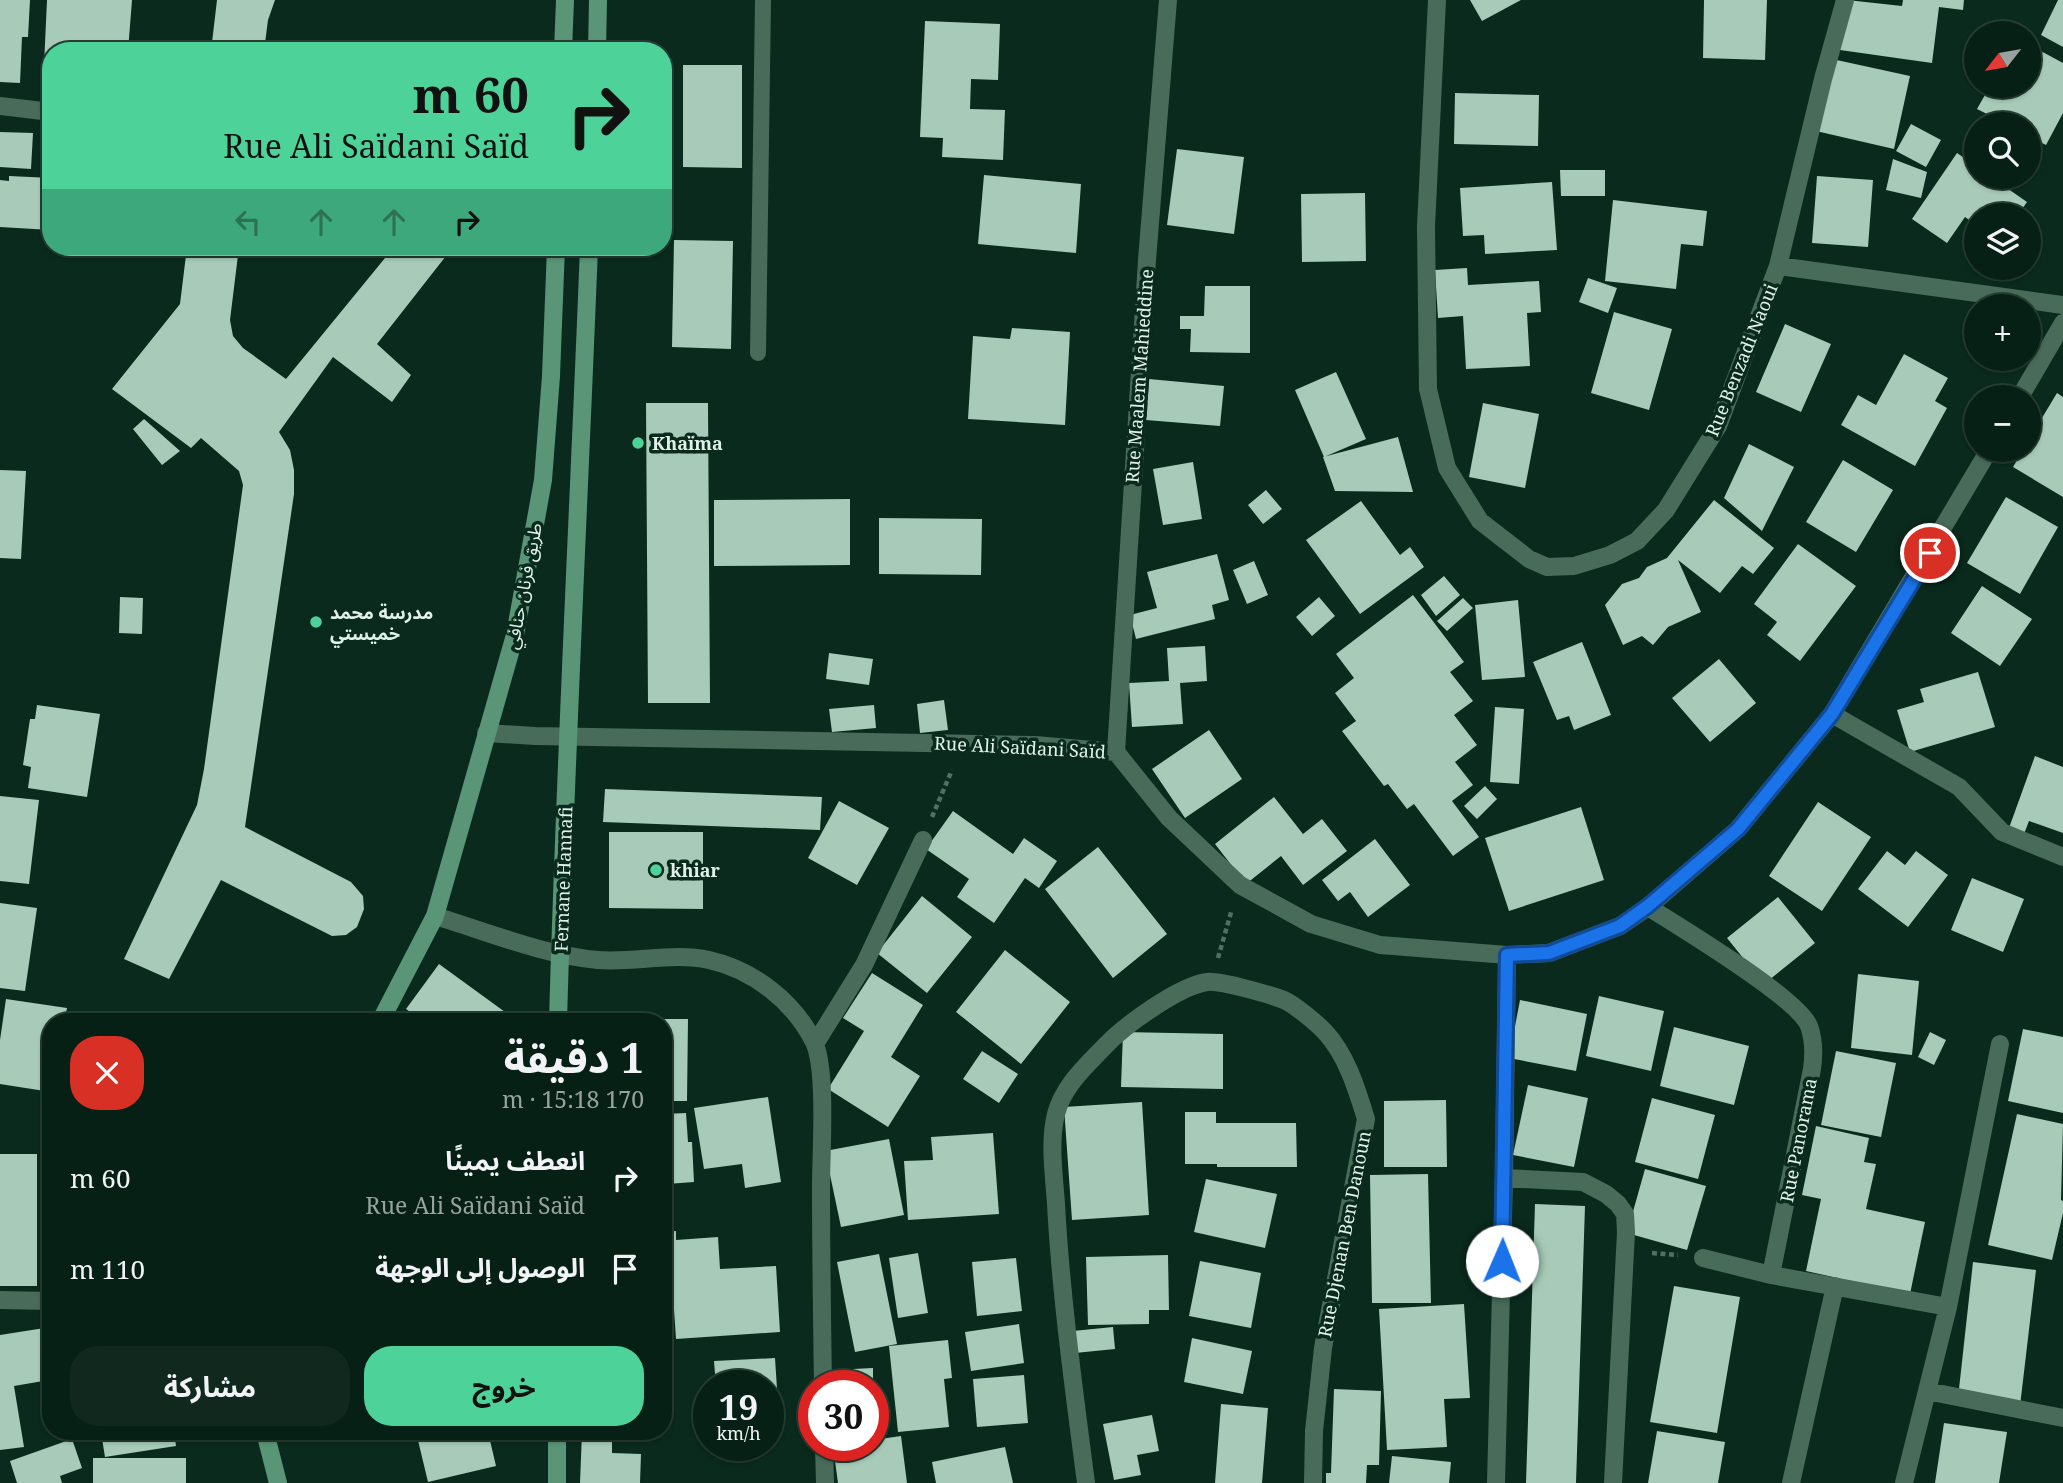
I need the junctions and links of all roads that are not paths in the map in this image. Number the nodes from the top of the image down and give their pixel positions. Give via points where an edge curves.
1 (565, 0) edge
2 (598, 0) edge
3 (763, 0) edge
4 (1168, 0) edge
5 (1437, 0) edge
6 (1845, 0) edge
7 (563, 42) edge
8 (597, 42) edge
9 (0, 106) edge
10 (42, 111) edge
11 (556, 256) edge
12 (589, 256) edge
13 (1778, 266) junction
14 (2063, 306) edge
15 (2063, 323) edge
16 (758, 353) dead end
17 (2027, 385) edge
18 (1982, 462) edge
19 (1832, 714) junction
20 (486, 733) junction
21 (568, 736) junction
22 (1115, 752) junction
23 (923, 840) road end
24 (2063, 856) edge
25 (1648, 906) junction
26 (435, 916) junction
27 (560, 954) junction
28 (1507, 955) junction
29 (385, 1013) edge
30 (558, 1013) edge
31 (815, 1044) junction
32 (2000, 1044) dead end
33 (1504, 1178) junction
34 (1703, 1258) road end
35 (1771, 1275) junction
36 (1835, 1286) junction
37 (0, 1300) edge
38 (42, 1301) edge
39 (1948, 1307) junction
40 (823, 1370) edge
41 (1927, 1391) junction
42 (2063, 1418) edge
43 (267, 1440) edge
44 (557, 1440) edge
45 (824, 1461) edge
46 (278, 1483) edge
47 (557, 1483) edge
48 (825, 1483) edge
49 (1086, 1483) edge
50 (1313, 1483) edge
51 (1496, 1483) edge
52 (1613, 1483) edge
53 (1791, 1483) edge
54 (1904, 1483) edge

1 - 7 main road
2 - 8 main road
3 - 16 lane
4 - 22 street, Rue Maalem Mahieddine
5 - 13 street, Rue Benzadi Naoui via 1426,226 1428,389 1447,468 1480,521 1528,559 1560,567 1610,555 1637,541 1665,510 1718,426
6 - 13 street, Rue Benzadi Naoui
9 - 10 street
11 - 20 main road, طريق فرنان حنافي via 543,480 515,635
12 - 21 main road
13 - 14 street
15 - 17 street
18 - 19 street, Rue Ali Saïdani Saïd
19 - 24 street via 1959,787 2002,832
19 - 25 street, Rue Ali Saïdani Saïd via 1738,829
20 - 21 street, Rue Ali Saïdani Saïd
20 - 26 main road, طريق فرنان حنافي
21 - 22 street, Rue Ali Saïdani Saïd via 1035,745
21 - 27 main road, Fernane Hannafi
22 - 28 street, Rue Ali Saïdani Saïd via 1169,818 1240,885 1311,925 1380,945
23 - 31 street via 864,965
25 - 28 street, Rue Ali Saïdani Saïd via 1620,926 1549,953
25 - 35 street, Rue Panorama via 1777,994 1809,1024 1812,1069
26 - 27 street
26 - 29 main road
27 - 30 main road, Fernane Hannafi
27 - 31 street via 600,960 707,959 735,967 766,985 794,1011
28 - 33 street
31 - 40 street via 822,1094
32 - 39 street
33 - 51 street
33 - 52 street via 1583,1182 1606,1194 1625,1214
34 - 35 street
35 - 36 street
36 - 39 street
36 - 53 street
37 - 38 street
39 - 41 street
41 - 42 street
41 - 54 street
43 - 46 main road
44 - 47 main road
45 - 48 street
49 - 50 street, Rue Djenan Ben Danoun via 1059,1268 1052,1146 1056,1115 1074,1079 1119,1030 1177,992 1210,981 1286,1001 1326,1033 1356,1085 1366,1119 1323,1348

